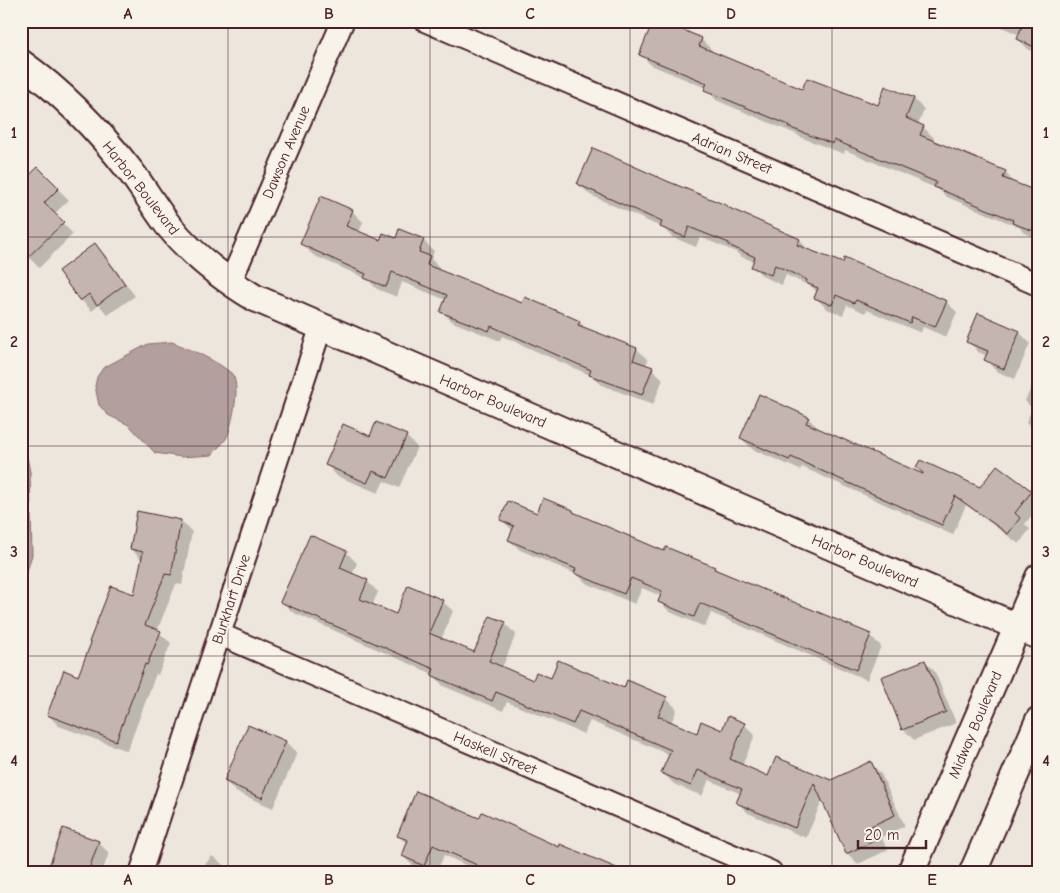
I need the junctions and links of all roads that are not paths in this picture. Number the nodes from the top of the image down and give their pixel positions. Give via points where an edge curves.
1 (343, 21) edge
2 (426, 21) edge
3 (21, 62) edge
4 (230, 283) junction
5 (1039, 285) edge
6 (321, 327) junction
7 (1039, 577) edge
8 (1028, 631) edge
9 (219, 634) junction
10 (1039, 720) edge
11 (141, 872) edge
12 (771, 872) edge
13 (911, 872) edge
14 (973, 872) edge

1 - 4 street, Dawson Avenue
2 - 5 street, Adrian Street
3 - 4 street, Harbor Boulevard via 93,127 186,246
4 - 6 street, Harbor Boulevard via 255,298
6 - 8 street, Harbor Boulevard
6 - 9 street, Burkhart Drive
7 - 8 street, Midway Boulevard
8 - 13 street, Midway Boulevard
9 - 11 street, Burkhart Drive
9 - 12 street, Haskell Street
10 - 14 street

